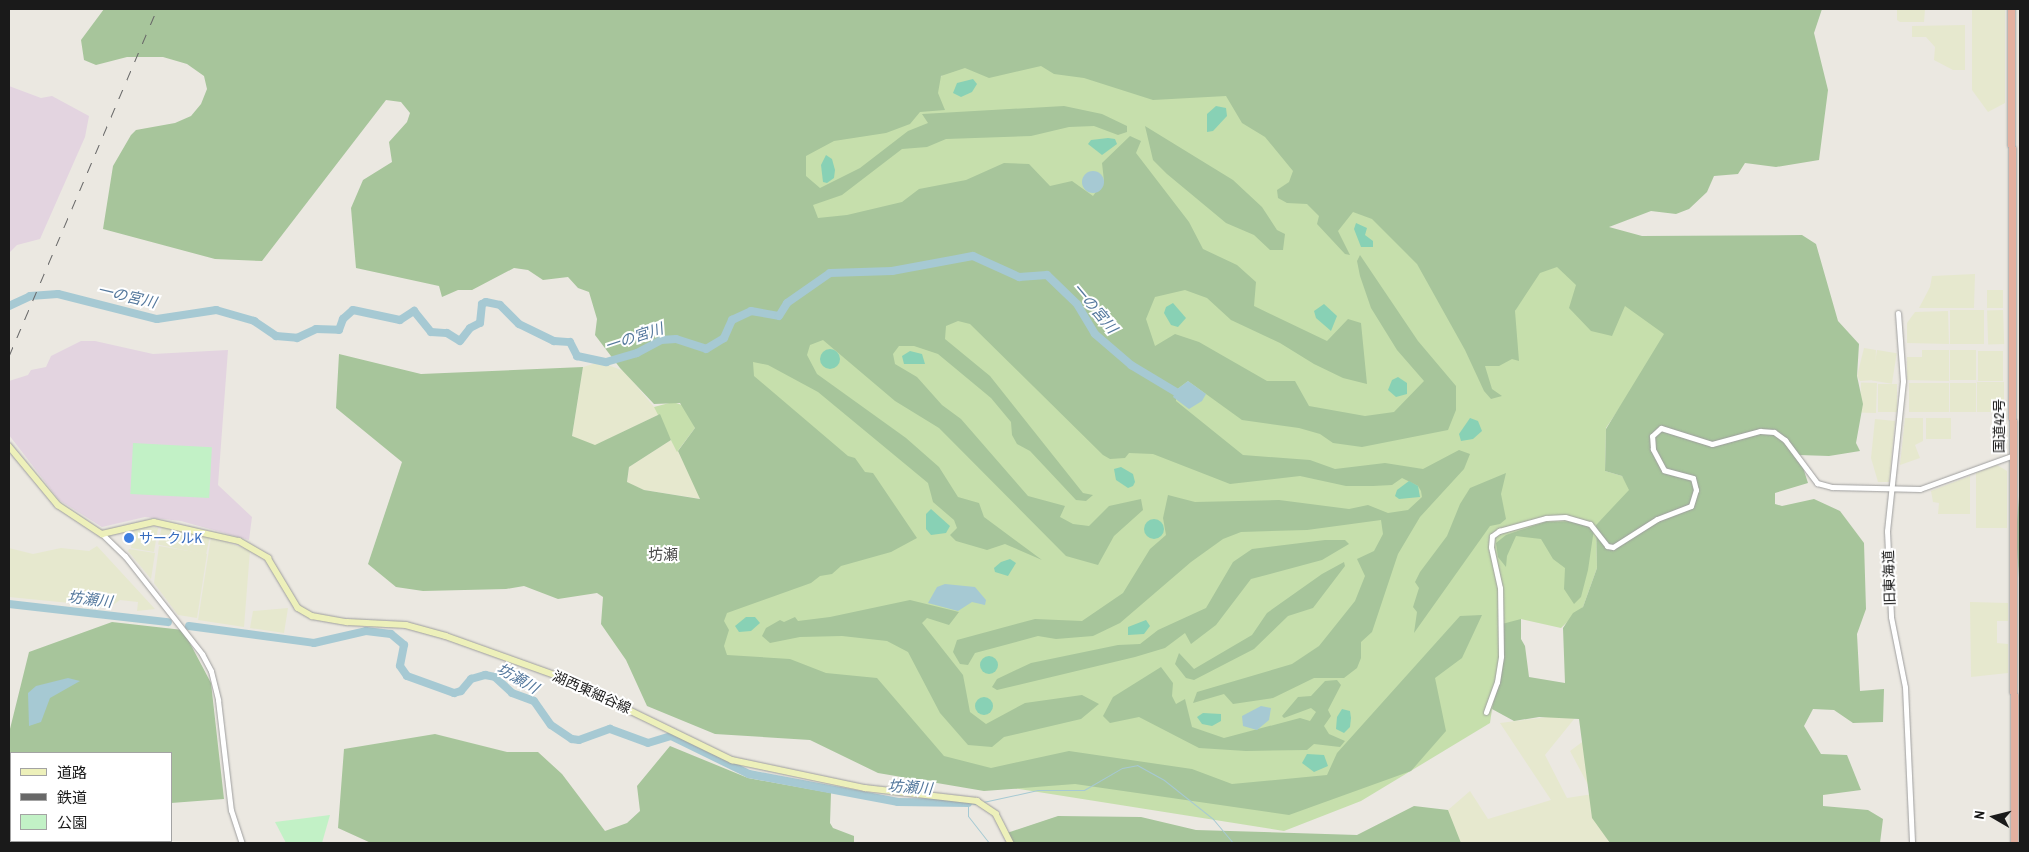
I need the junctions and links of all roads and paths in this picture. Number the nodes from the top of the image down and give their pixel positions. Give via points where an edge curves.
1 (2011, 9) edge
2 (1898, 313) dead end
3 (9, 446) edge
4 (2011, 456) junction
5 (1892, 488) junction
6 (102, 534) junction
7 (1486, 712) dead end
8 (242, 843) edge
9 (1011, 843) edge
10 (1912, 843) edge
11 (2014, 843) edge

1 - 4 highway, 国道42号
2 - 5 street, 旧東海道 via 1903,381
3 - 6 main road via 58,506
4 - 5 street via 1930,487
4 - 11 highway, 国道42号
5 - 7 street via 1832,487 1816,483 1785,440 1768,431 1712,444 1661,428 1652,436 1653,449 1664,470 1693,478 1696,490 1691,506 1657,519 1613,547 1607,546 1590,524 1565,517 1546,518 1499,531 1492,536 1491,547 1500,588 1501,656 1497,682
5 - 10 street, 旧東海道 via 1887,532 1891,617 1905,687
6 - 8 street via 125,556 202,654 211,671 218,700 231,810
6 - 9 main road, 湖西東細谷線 via 142,522 154,522 239,540 268,558 298,608 312,616 338,622 406,625 446,636 563,678 732,760 865,788 977,800 996,814

